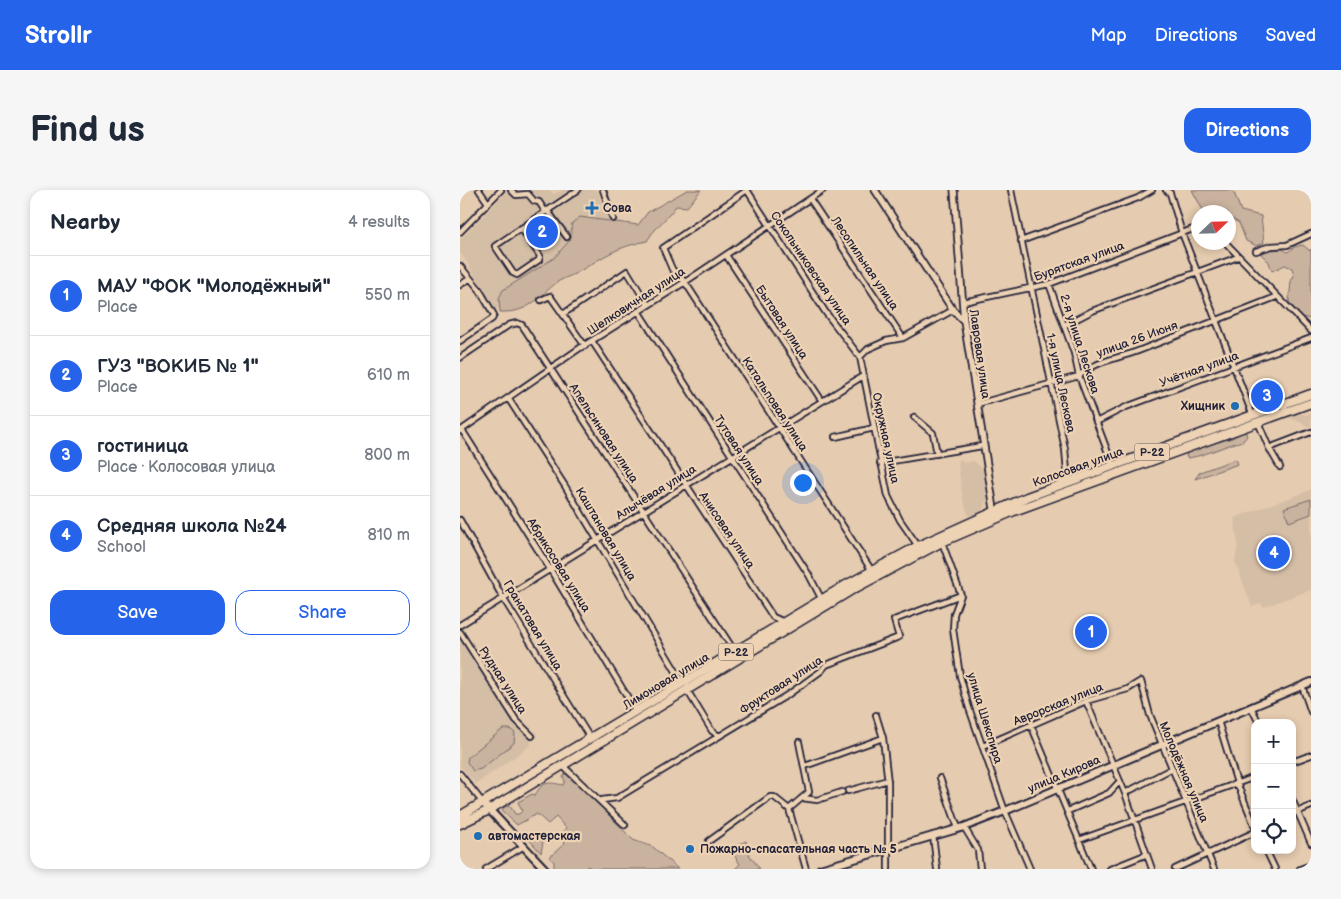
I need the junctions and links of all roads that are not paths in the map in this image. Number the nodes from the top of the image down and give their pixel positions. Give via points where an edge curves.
1 (479, 190) edge
2 (501, 190) edge
3 (511, 190) edge
4 (578, 190) edge
5 (603, 190) edge
6 (747, 190) edge
7 (823, 190) edge
8 (876, 190) edge
9 (954, 190) edge
10 (1011, 190) edge
11 (1152, 190) edge
12 (1166, 190) edge
13 (1308, 190) edge
14 (1311, 193) edge
15 (810, 199) junction
16 (488, 203) junction
17 (546, 210) junction
18 (614, 219) dead end
19 (770, 226) junction
20 (521, 228) junction
21 (1191, 230) edge
22 (460, 232) edge
23 (1182, 233) junction
24 (1311, 234) edge
25 (567, 236) dead end
26 (1021, 241) junction
27 (1232, 250) edge
28 (1256, 250) dead end
29 (726, 255) junction
30 (1238, 257) junction
31 (460, 266) edge
32 (1198, 272) junction
33 (469, 279) junction
34 (685, 282) junction
35 (1049, 284) junction
36 (460, 285) edge
37 (1030, 289) junction
38 (1276, 297) junction
39 (541, 300) dead end
40 (963, 302) junction
41 (648, 305) junction
42 (953, 310) junction
43 (638, 311) junction
44 (563, 314) junction
45 (1217, 320) junction
46 (964, 321) junction
47 (1065, 325) junction
48 (1311, 331) edge
49 (903, 338) junction
50 (1311, 338) edge
51 (592, 341) junction
52 (460, 342) edge
53 (585, 346) junction
54 (860, 356) junction
55 (460, 358) edge
56 (1233, 368) junction
57 (551, 370) junction
58 (863, 376) junction
59 (1079, 376) junction
60 (1050, 385) junction
61 (1311, 394) edge
62 (508, 398) junction
63 (822, 401) junction
64 (1311, 403) edge
65 (977, 404) junction
66 (914, 417) dead end
67 (1255, 419) junction
68 (1096, 422) junction
69 (779, 428) junction
70 (874, 428) junction
71 (461, 430) edge
72 (1311, 432) edge
73 (835, 437) dead end
74 (982, 446) junction
75 (1269, 448) junction
76 (936, 454) junction
77 (732, 457) junction
78 (880, 463) junction
79 (1114, 466) junction
80 (1280, 467) dead end
81 (1068, 482) junction
82 (685, 486) junction
83 (644, 512) junction
84 (995, 515) junction
85 (460, 520) edge
86 (597, 540) junction
87 (942, 542) junction
88 (918, 546) junction
89 (550, 568) junction
90 (872, 571) junction
91 (961, 595) junction
92 (503, 598) junction
93 (822, 600) junction
94 (785, 622) junction
95 (460, 626) edge
96 (460, 632) edge
97 (735, 652) junction
98 (1141, 681) joint
99 (1311, 682) edge
100 (685, 686) junction
101 (1302, 686) junction
102 (1086, 701) junction
103 (1251, 706) junction
104 (636, 712) junction
105 (1311, 712) edge
106 (876, 715) dead end
107 (1257, 719) edge
108 (1218, 721) junction
109 (1031, 725) junction
110 (532, 736) dead end
111 (719, 736) junction
112 (883, 738) junction
113 (591, 740) junction
114 (799, 742) dead end
115 (1162, 745) junction
116 (982, 746) junction
117 (1311, 755) edge
118 (1296, 761) edge
119 (562, 765) junction
120 (805, 766) junction
121 (1114, 766) junction
122 (1171, 769) junction
123 (460, 774) edge
124 (940, 778) dead end
125 (1251, 778) edge
126 (888, 780) junction
127 (1120, 781) junction
128 (1237, 783) junction
129 (1059, 788) junction
130 (1125, 793) junction
131 (802, 798) junction
132 (602, 800) junction
133 (1187, 802) junction
134 (486, 806) junction
135 (1311, 806) edge
136 (789, 809) junction
137 (1005, 811) junction
138 (1068, 811) junction
139 (1296, 813) edge
140 (1296, 815) edge
141 (460, 816) edge
142 (1251, 817) edge
143 (1135, 821) junction
144 (460, 824) edge
145 (625, 825) dead end
146 (961, 828) junction
147 (1251, 834) edge
148 (933, 835) junction
149 (1079, 840) junction
150 (709, 841) dead end
151 (1311, 844) edge
152 (524, 846) junction
153 (887, 849) junction
154 (1207, 854) junction
155 (1268, 854) edge
156 (1145, 855) junction
157 (1311, 865) edge
158 (843, 866) edge
159 (486, 869) edge
160 (545, 869) edge
161 (806, 869) edge
162 (820, 869) edge
163 (888, 869) edge
164 (937, 869) edge
165 (980, 869) edge
166 (1030, 869) edge
167 (1091, 869) edge
168 (1110, 869) edge
169 (1152, 869) edge
170 (1175, 869) edge
171 (1214, 869) edge
172 (1275, 869) edge
173 (1300, 869) edge

1 - 16 street
2 - 16 street
3 - 17 street via 516,195 528,194
4 - 17 street
5 - 18 street
6 - 19 street, Сокольниковская улица
6 - 34 street, Катальповая улица via 663,248 672,269
7 - 15 street, Шелковичная улица
8 - 42 street
9 - 40 street, Лавровая улица
10 - 26 street, 1-я улица Лескова
11 - 26 street
12 - 23 street via 1170,193
13 - 14 street
15 - 19 street, Шелковичная улица
15 - 49 street, Лесопильная улица
16 - 22 street
17 - 20 street
17 - 25 street
19 - 29 street, Шелковичная улица
19 - 54 street, Сокольниковская улица via 826,313
20 - 20 street via 495,246 517,275 540,256
21 - 23 street, Бурятская улица
23 - 32 street
23 - 35 street, Бурятская улица
24 - 28 street via 1287,245
26 - 37 street, 1-я улица Лескова
27 - 30 street
29 - 34 street, Шелковичная улица
29 - 63 street, Бытовая улица
30 - 32 street
30 - 38 street
31 - 33 street
32 - 45 street
32 - 47 street
33 - 36 street
33 - 52 street via 494,315
34 - 41 street, Шелковичная улица
34 - 69 street, Катальповая улица
35 - 37 street, Бурятская улица
35 - 47 street, 2-я улица Лескова
37 - 40 street, Бурятская улица
37 - 60 street, 1-я улица Лескова
38 - 45 street, улица 26 Июня
38 - 48 street
39 - 44 street via 550,296
40 - 46 street, Лавровая улица
41 - 43 street, Шелковичная улица
41 - 44 street via 627,271
42 - 46 street
42 - 49 street
43 - 51 street, Шелковичная улица
43 - 77 street, Тутовая улица
44 - 53 street
45 - 56 street
45 - 59 street, улица 26 Июня via 1136,352 1104,360
46 - 65 street, Лавровая улица
47 - 59 street, 2-я улица Лескова
49 - 54 street via 886,341
50 - 56 street, Учётная улица
51 - 53 street, Шелковичная улица
51 - 82 street, Анисовая улица
53 - 57 street, Шелковичная улица
54 - 58 street, Окружная улица
55 - 57 street, Апельсиновая улица via 509,324 517,323 522,325
56 - 67 street
56 - 68 street, Учётная улица via 1126,407
57 - 62 street, Шелковичная улица
57 - 83 street, Апельсиновая улица
58 - 63 street, Алычёвая улица
58 - 70 street, Окружная улица
59 - 60 street, улица 26 Июня
59 - 68 street, 2-я улица Лескова
60 - 65 street, улица 26 Июня
60 - 81 street, 1-я улица Лескова via 1065,449
61 - 67 highway, Колосовая улица / Р-22
62 - 71 street, Шелковичная улица
62 - 86 street, Каштановая улица
63 - 69 street, Алычёвая улица
64 - 67 highway, Колосовая улица / Р-22
65 - 74 street, Лавровая улица
66 - 76 street via 933,434
67 - 75 street
67 - 79 highway, Колосовая улица / Р-22
67 - 84 highway, Колосовая улица / Р-22
68 - 79 street, 2-я улица Лескова
69 - 77 street, Алычёвая улица
69 - 90 street, Катальповая улица
70 - 73 street
70 - 78 street, Окружная улица
71 - 89 street, Абрикосовая улица
72 - 75 street
74 - 76 street
74 - 84 street, Лавровая улица
75 - 80 street
76 - 78 street
77 - 82 street, Алычёвая улица
77 - 93 street, Тутовая улица
78 - 88 street, Окружная улица via 888,496
79 - 81 highway, Колосовая улица / Р-22
81 - 84 highway, Колосовая улица / Р-22
82 - 83 street, Алычёвая улица
82 - 94 street, Анисовая улица via 772,617
83 - 86 street, Алычёвая улица
83 - 97 street, Апельсиновая улица
84 - 87 highway, Лимоновая улица / Р-22
84 - 88 highway, Лимоновая улица / Р-22
85 - 92 street, Гранатовая улица
86 - 89 street, Алычёвая улица
86 - 100 street, Каштановая улица
87 - 91 street
87 - 100 highway, Лимоновая улица / Р-22
88 - 90 highway, Лимоновая улица / Р-22
89 - 92 street, Алычёвая улица
89 - 104 street, Абрикосовая улица
90 - 93 highway, Лимоновая улица / Р-22
91 - 111 street, Фруктовая улица via 894,620 899,637 826,665 789,694
91 - 116 street, улица Шекспира via 953,629 960,676
92 - 95 street, Алычёвая улица
92 - 113 street, Гранатовая улица
93 - 94 highway, Лимоновая улица / Р-22
94 - 97 highway, Лимоновая улица / Р-22
96 - 110 street, Рудная улица via 516,720
97 - 100 highway, Лимоновая улица / Р-22
98 - 102 street, Аврорская улица via 1128,689
98 - 115 street, Молодёжная улица
99 - 101 main road, улица Кирова
100 - 104 highway, Лимоновая улица / Р-22
100 - 111 street, Каштановая улица via 712,731
100 - 119 highway, Лимоновая улица / Р-22
101 - 103 main road, улица Кирова
101 - 105 street
102 - 109 street, Аврорская улица
102 - 121 street
103 - 107 street
103 - 108 main road, улица Кирова
104 - 113 highway, Лимоновая улица / Р-22
106 - 112 street
108 - 115 main road, улица Кирова
108 - 128 street
109 - 116 street, Аврорская улица
109 - 129 street
111 - 132 street, Фруктовая улица via 618,798
112 - 120 street
112 - 126 street
113 - 134 highway, Лимоновая улица / Р-22
114 - 120 street
115 - 121 main road, улица Кирова
115 - 122 street, Молодёжная улица
116 - 137 street, улица Шекспира
117 - 118 street
119 - 132 street
119 - 134 highway, Лимоновая улица / Р-22
120 - 131 street via 809,792
121 - 127 street
121 - 129 main road, улица Кирова
122 - 130 street
122 - 133 street, Молодёжная улица
123 - 134 street
124 - 146 street
125 - 128 street
126 - 131 street via 817,800
126 - 153 street
127 - 130 street
127 - 138 street via 1109,793
128 - 133 street
128 - 142 street
129 - 137 main road, улица Кирова
129 - 138 street
130 - 143 street
131 - 136 street
132 - 145 street
133 - 143 street
133 - 154 street, Молодёжная улица
134 - 141 highway, Р-22
134 - 144 highway, Р-22
134 - 152 main road
135 - 139 street
136 - 150 street via 770,797
136 - 161 street
137 - 146 main road, улица Кирова
137 - 166 street, улица Шекспира
138 - 149 street
140 - 151 street
143 - 149 street
143 - 156 street
146 - 148 main road, улица Кирова
146 - 165 street via 978,850
147 - 154 street
148 - 153 main road, улица Кирова
148 - 164 street
149 - 167 street
152 - 159 street
152 - 160 main road
153 - 158 main road, улица Кирова
153 - 163 street
154 - 170 street
154 - 171 street, Молодёжная улица
155 - 172 street
156 - 168 street
156 - 169 street
157 - 173 street
158 - 162 main road, улица Кирова

